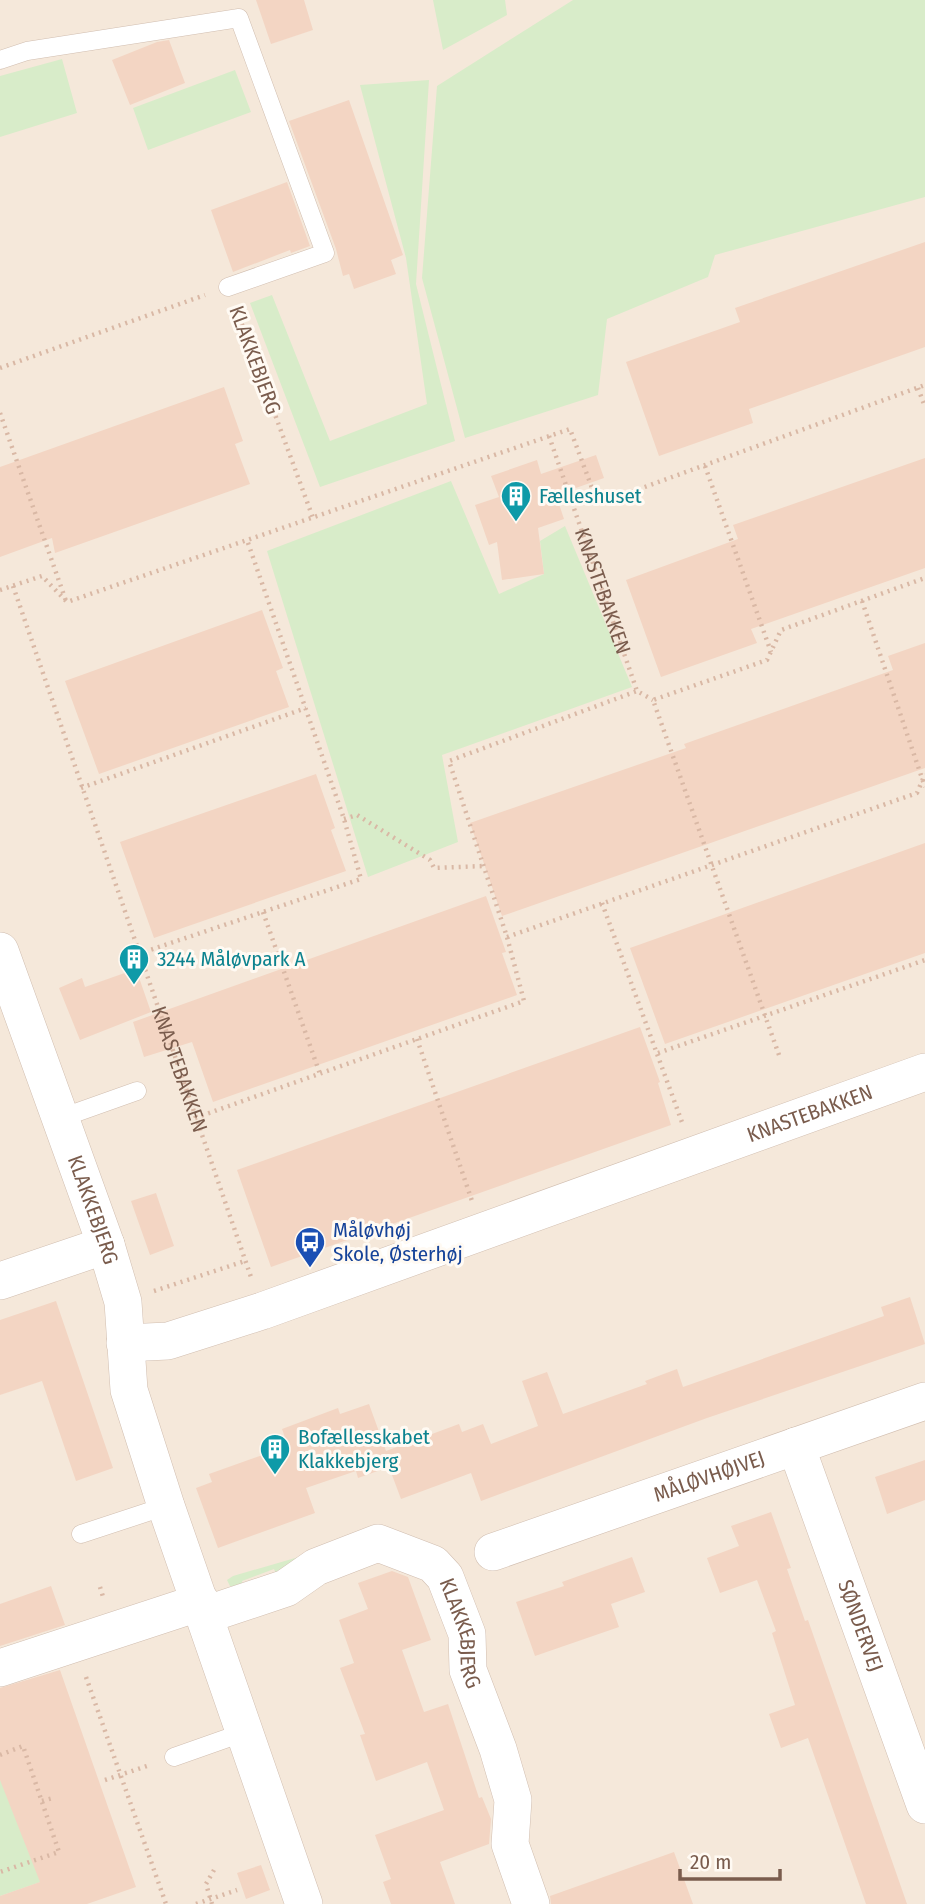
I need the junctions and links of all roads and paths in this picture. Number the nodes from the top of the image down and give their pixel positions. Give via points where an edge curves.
1 (0, 60) edge
2 (228, 286) junction
3 (0, 368) edge
4 (925, 385) edge
5 (918, 388) junction
6 (925, 407) edge
7 (0, 413) edge
8 (549, 436) junction
9 (705, 466) junction
10 (313, 518) junction
11 (247, 540) junction
12 (925, 579) edge
13 (13, 586) junction
14 (0, 590) edge
15 (862, 601) junction
16 (66, 602) junction
17 (771, 652) junction
18 (637, 691) junction
19 (653, 700) junction
20 (306, 708) junction
21 (924, 777) edge
22 (81, 788) junction
23 (925, 788) edge
24 (344, 819) junction
25 (712, 865) junction
26 (483, 866) junction
27 (602, 903) junction
28 (263, 912) junction
29 (507, 937) junction
30 (0, 951) edge
31 (138, 954) junction
32 (925, 960) edge
33 (765, 1016) junction
34 (417, 1039) junction
35 (658, 1054) junction
36 (779, 1055) dead end
37 (925, 1072) edge
38 (320, 1074) junction
39 (137, 1091) dead end
40 (61, 1118) junction
41 (195, 1118) junction
42 (694, 1155) junction
43 (482, 1232) junction
44 (106, 1245) junction
45 (245, 1261) junction
46 (0, 1281) edge
47 (123, 1302) junction
48 (262, 1311) junction
49 (125, 1343) junction
50 (925, 1401) edge
51 (796, 1446) junction
52 (166, 1506) junction
53 (81, 1534) dead end
54 (493, 1552) dead end
55 (203, 1608) junction
56 (74, 1644) junction
57 (0, 1668) edge
58 (245, 1732) junction
59 (0, 1755) edge
60 (174, 1757) joint
61 (120, 1774) junction
62 (105, 1780) dead end
63 (54, 1798) dead end
64 (43, 1801) junction
65 (925, 1805) edge
66 (214, 1870) dead end
67 (0, 1872) edge
68 (237, 1890) dead end
69 (211, 1902) edge
70 (166, 1904) edge
71 (196, 1904) edge
72 (304, 1904) edge
73 (531, 1904) edge

1 - 2 lane via 27,51 239,18 325,253
2 - 3 path, KLAKKEBJERG
2 - 10 path, KLAKKEBJERG
4 - 5 path, KNASTEBAKKEN
5 - 6 path
5 - 9 path, KNASTEBAKKEN
7 - 16 path
8 - 9 path, KNASTEBAKKEN via 570,429 597,505
8 - 10 path
8 - 18 path, KNASTEBAKKEN
9 - 17 path
10 - 11 path
11 - 16 path
11 - 20 path
12 - 15 path
13 - 14 path
13 - 16 path via 42,576
13 - 22 path, KNASTEBAKKEN
15 - 17 path via 780,630
15 - 21 path
17 - 19 path via 767,660
18 - 19 path
18 - 26 path via 449,761
19 - 25 path
20 - 22 path
20 - 24 path
21 - 23 path
21 - 25 path via 917,793
22 - 31 path, KNASTEBAKKEN
24 - 26 path via 356,815 430,860 434,868
24 - 28 path via 361,879
25 - 27 path
25 - 33 path
26 - 29 path
27 - 29 path
27 - 35 path
28 - 31 path
28 - 38 path
29 - 34 path via 524,1001
30 - 40 street, KLAKKEBJERG via 16,1014
31 - 41 path, KNASTEBAKKEN
32 - 33 path
33 - 35 path
33 - 36 path
34 - 38 path
34 - 43 path
35 - 42 path
37 - 42 street, KNASTEBAKKEN
38 - 41 path
39 - 40 lane
40 - 44 street, KLAKKEBJERG
41 - 45 path, KNASTEBAKKEN
42 - 43 street, KNASTEBAKKEN
43 - 48 street, KNASTEBAKKEN
44 - 46 street
44 - 47 street, KLAKKEBJERG
45 - 47 path
45 - 48 path, KNASTEBAKKEN
47 - 49 street, KLAKKEBJERG
48 - 49 street, KNASTEBAKKEN via 168,1341
49 - 52 street, KLAKKEBJERG via 129,1391
50 - 51 street, MÅLØVHØJVEJ
51 - 54 street, MÅLØVHØJVEJ
51 - 65 street, SØNDERVEJ
52 - 53 lane
52 - 55 street, KLAKKEBJERG
55 - 56 street, KLAKKEBJERG
55 - 58 street, KLAKKEBJERG
55 - 73 street, KLAKKEBJERG via 286,1588 316,1567 378,1543 433,1564 445,1577 467,1634 468,1670 513,1800 510,1844
56 - 57 street, KLAKKEBJERG
56 - 61 path
58 - 60 lane
58 - 72 street, KLAKKEBJERG
59 - 64 path via 23,1746
60 - 61 path
61 - 62 path
61 - 70 path
63 - 64 path
64 - 67 path via 59,1852
66 - 69 path via 206,1884
68 - 69 path
69 - 71 path

